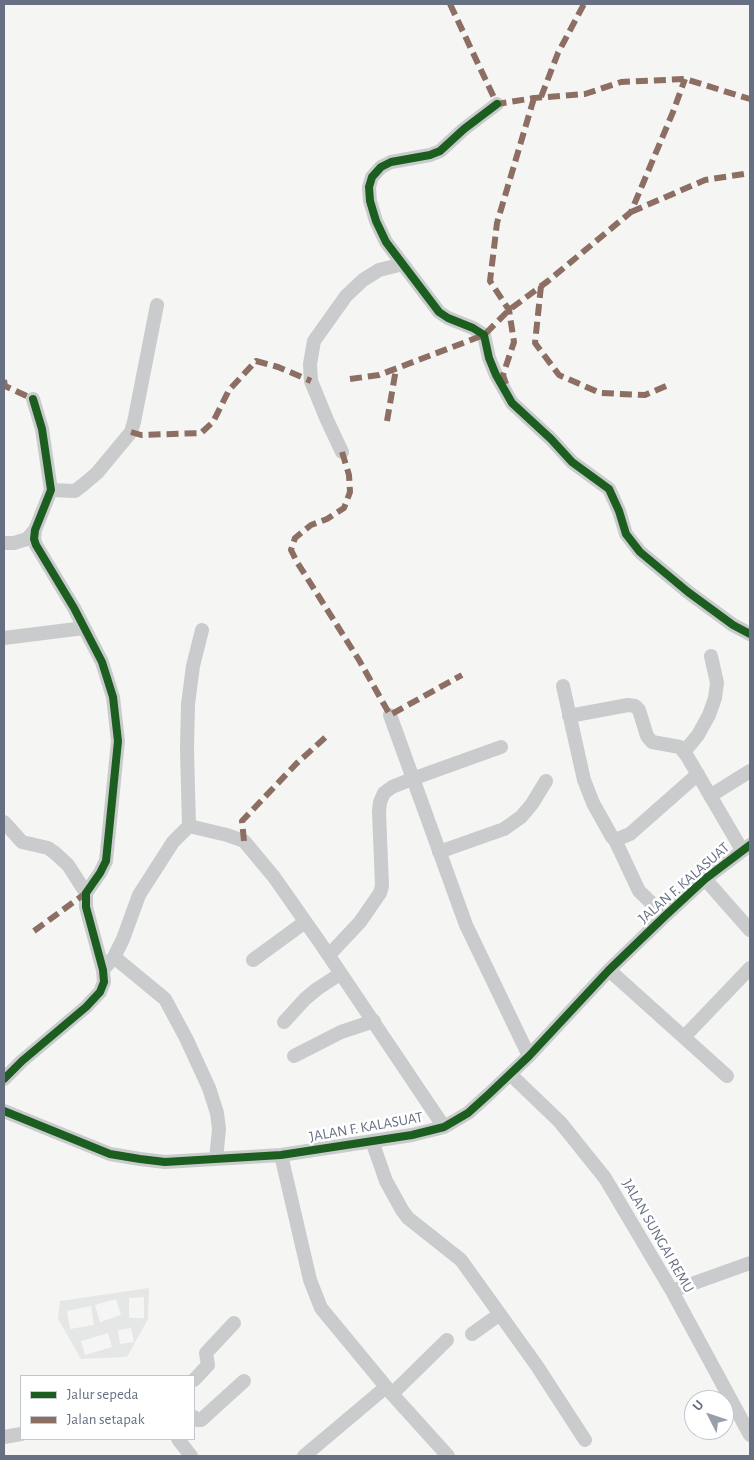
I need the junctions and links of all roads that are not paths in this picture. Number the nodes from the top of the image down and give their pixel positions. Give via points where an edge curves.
1 (497, 104) dead end
2 (403, 264) junction
3 (157, 305) dead end
4 (33, 399) dead end
5 (342, 452) dead end
6 (51, 490) junction
7 (35, 530) junction
8 (4, 543) edge
9 (84, 628) junction
10 (202, 630) dead end
11 (750, 634) edge
12 (4, 638) edge
13 (711, 656) dead end
14 (563, 686) dead end
15 (390, 715) dead end
16 (569, 716) junction
17 (501, 747) dead end
18 (684, 752) junction
19 (750, 771) edge
20 (698, 774) junction
21 (412, 779) junction
22 (546, 781) dead end
23 (710, 796) junction
24 (4, 822) edge
25 (189, 826) junction
26 (615, 840) junction
27 (746, 847) edge
28 (439, 852) junction
29 (704, 879) junction
30 (86, 893) junction
31 (665, 916) junction
32 (306, 922) junction
33 (750, 930) edge
34 (329, 956) junction
35 (114, 957) junction
36 (252, 960) dead end
37 (750, 968) edge
38 (103, 970) junction
39 (609, 970) junction
40 (340, 974) junction
41 (374, 1021) junction
42 (284, 1022) dead end
43 (684, 1036) junction
44 (294, 1056) dead end
45 (530, 1056) junction
46 (510, 1074) junction
47 (727, 1076) dead end
48 (4, 1079) edge
49 (4, 1111) edge
50 (444, 1127) junction
51 (372, 1141) junction
52 (281, 1155) junction
53 (216, 1159) junction
54 (750, 1263) edge
55 (672, 1291) junction
56 (500, 1314) junction
57 (234, 1323) dead end
58 (472, 1334) dead end
59 (447, 1340) dead end
60 (195, 1379) edge
61 (244, 1381) dead end
62 (389, 1390) junction
63 (195, 1418) edge
64 (20, 1434) edge
65 (750, 1435) edge
66 (4, 1437) edge
67 (179, 1440) edge
68 (585, 1440) dead end
69 (192, 1456) edge
70 (304, 1456) edge
71 (448, 1456) edge

1 - 2 street via 440,151 391,162 372,177 368,187 376,221 386,242
2 - 5 street via 379,270 362,280 346,296 314,341 311,380
2 - 11 street via 439,312 484,335 496,375 512,403 572,462 609,489 626,534 640,552 688,592
3 - 6 street via 131,432 97,473 75,491
4 - 6 street via 42,429
6 - 7 street
7 - 8 street via 27,539 14,544
7 - 9 street via 36,545
9 - 12 street
9 - 30 street via 108,678 118,741 106,861
10 - 25 street via 188,704
13 - 18 street via 717,683 715,698 710,715
14 - 16 street
15 - 21 street
16 - 18 street via 635,706 652,742 680,747
16 - 26 street via 590,795
17 - 21 street
18 - 20 street
19 - 23 street
20 - 23 street
20 - 26 street via 630,834
21 - 28 street
21 - 34 street via 392,787 380,802 380,893 360,922
22 - 28 street via 521,817 504,829
23 - 27 street
24 - 30 street via 22,842 48,848 55,853 68,865
25 - 32 street via 244,841
25 - 35 street via 173,842 139,895
26 - 31 street via 638,891
27 - 29 street, JALAN F. KALASUAT
28 - 45 street via 466,925
29 - 31 street, JALAN F. KALASUAT
29 - 33 street
30 - 38 street via 86,907
31 - 39 street, JALAN F. KALASUAT
32 - 34 street
32 - 36 street
34 - 40 street
35 - 38 street
35 - 53 street via 165,999 186,1038 217,1113
37 - 43 street
38 - 48 street via 104,982 100,992
39 - 43 street
39 - 45 street, JALAN F. KALASUAT
40 - 41 street
40 - 42 street via 317,989
41 - 44 street via 341,1032
41 - 50 street
43 - 47 street
45 - 46 street, JALAN F. KALASUAT
46 - 50 street, JALAN F. KALASUAT via 468,1113
46 - 55 street, JALAN SUNGAI REMU via 560,1122 605,1178
49 - 53 street, JALAN F. KALASUAT via 110,1154 165,1162
50 - 51 street, JALAN F. KALASUAT
51 - 52 street, JALAN F. KALASUAT
51 - 56 street via 386,1181 402,1210 461,1260
52 - 53 street, JALAN F. KALASUAT
52 - 62 street via 315,1298
54 - 55 street
55 - 65 street, JALAN SUNGAI REMU
56 - 58 street
56 - 68 street
57 - 60 street via 206,1353 208,1365
59 - 62 street
61 - 63 street via 201,1420
62 - 70 street
62 - 71 street
64 - 66 street
67 - 69 street

